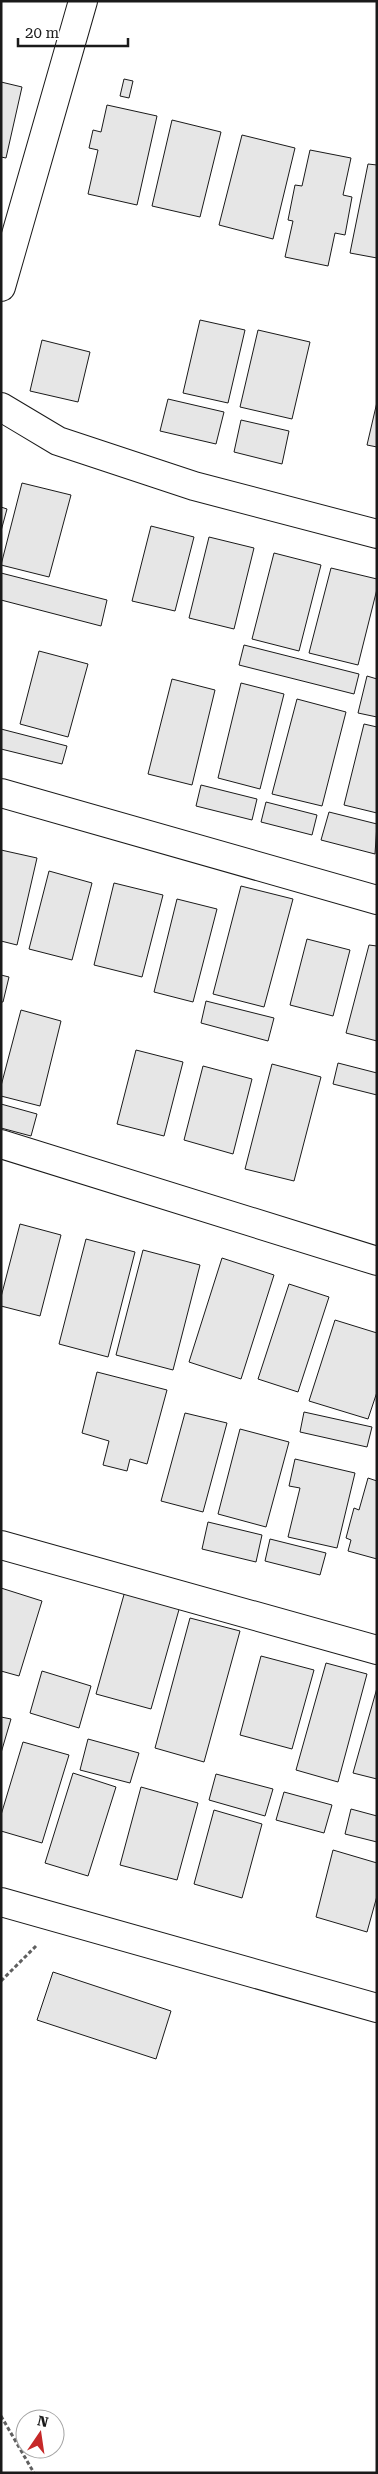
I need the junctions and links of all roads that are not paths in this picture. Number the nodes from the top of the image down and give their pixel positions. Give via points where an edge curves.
1 (83, 1) edge
2 (1, 287) edge
3 (1, 407) edge
4 (377, 534) edge
5 (1, 793) edge
6 (377, 900) edge
7 (1, 1144) edge
8 (377, 1261) edge
9 (1, 1545) edge
10 (377, 1650) edge
11 (1, 1902) edge
12 (377, 2008) edge

1 - 2 street
3 - 4 street via 58,441 194,486
5 - 6 street
7 - 8 street
9 - 10 street
11 - 12 street

